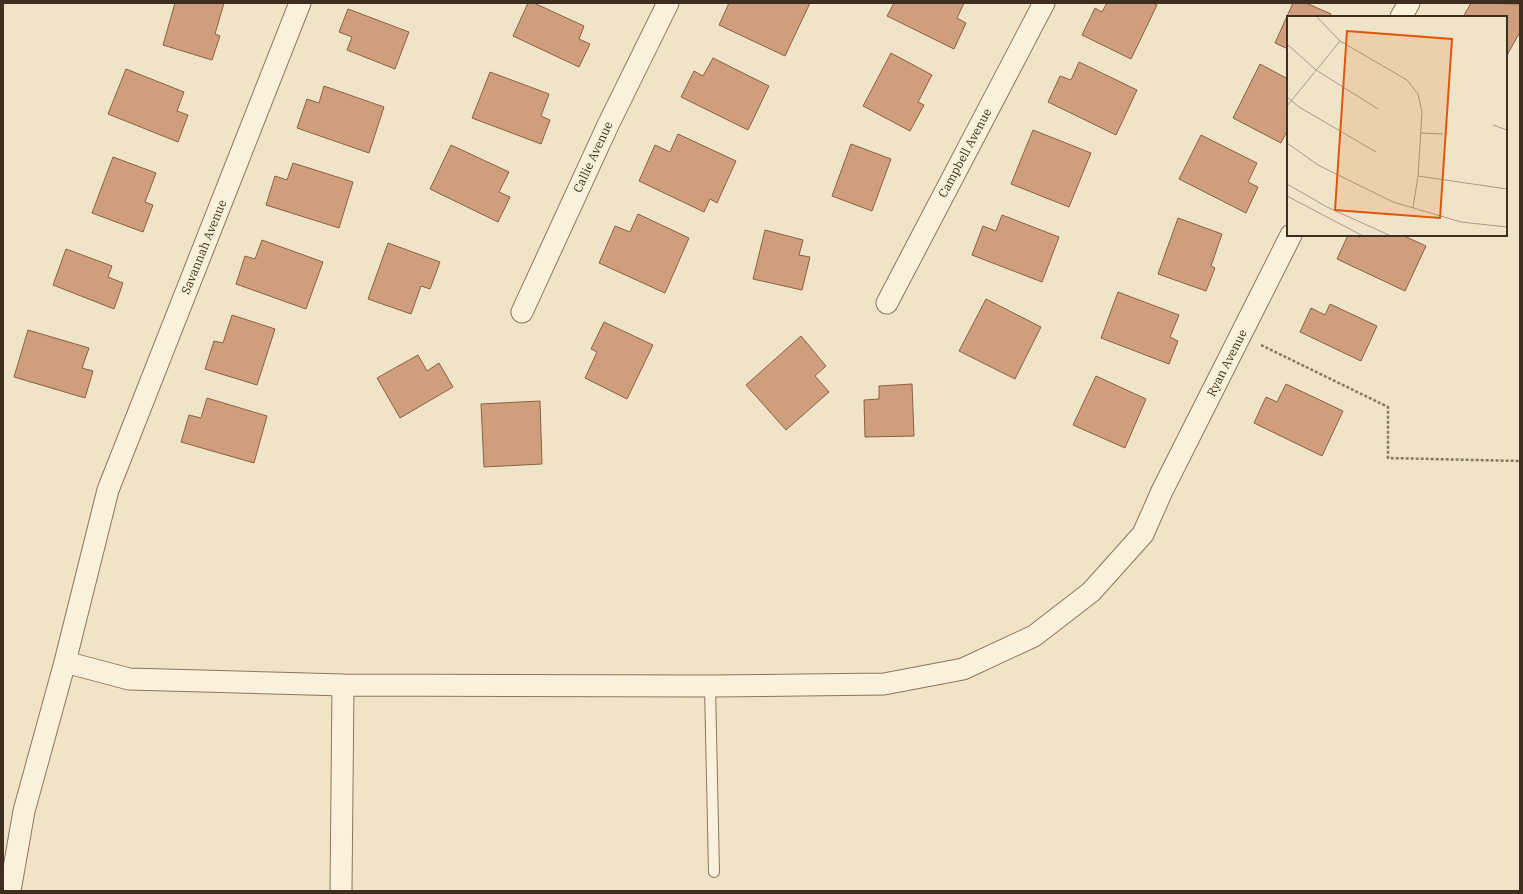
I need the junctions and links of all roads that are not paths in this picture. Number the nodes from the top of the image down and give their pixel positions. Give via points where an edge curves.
1 (300, 3) edge
2 (668, 3) edge
3 (1044, 3) edge
4 (1409, 3) edge
5 (1402, 16) edge
6 (1290, 236) edge
7 (887, 303) dead end
8 (522, 312) dead end
9 (65, 662) junction
10 (343, 685) junction
11 (710, 686) junction
12 (714, 872) dead end
13 (10, 891) edge
14 (341, 891) edge

1 - 9 street, Savannah Avenue via 108,490
2 - 8 street, Callie Avenue via 608,124
3 - 7 street, Campbell Avenue
4 - 5 street
6 - 11 street, Ryan Avenue via 1162,491 1143,534 1091,592 1034,636 963,669 884,684
9 - 10 street, Ryan Avenue via 129,679
9 - 13 street, Savannah Avenue via 24,811
10 - 11 street, Ryan Avenue
10 - 14 street
11 - 12 lane

